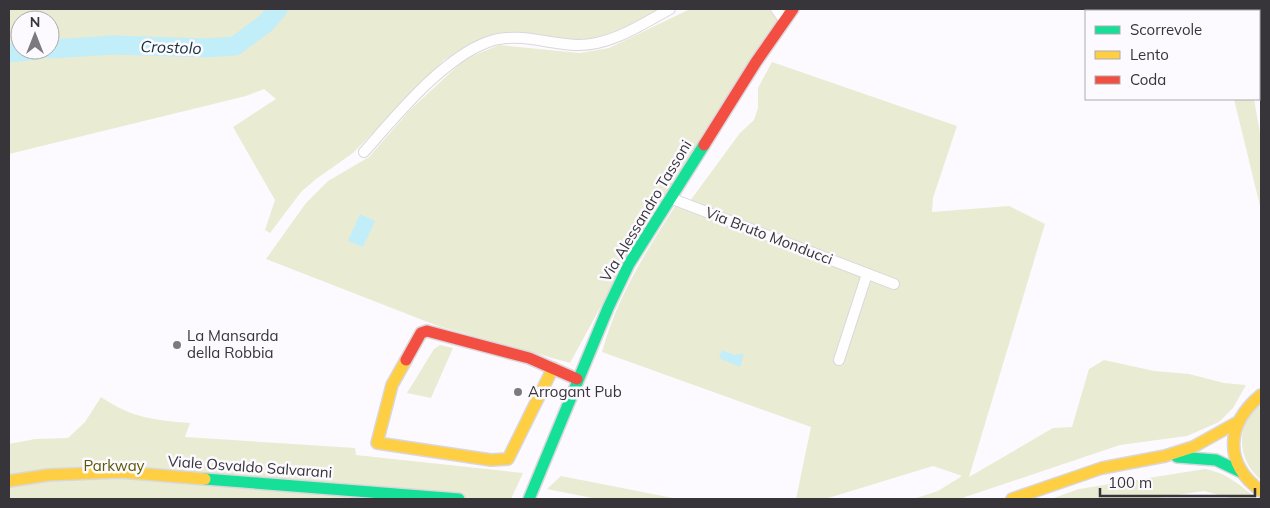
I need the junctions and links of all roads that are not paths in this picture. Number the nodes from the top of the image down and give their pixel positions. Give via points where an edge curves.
1 (670, 9) edge
2 (776, 9) edge
3 (793, 9) edge
4 (784, 20) junction
5 (364, 152) dead end
6 (670, 198) junction
7 (868, 274) junction
8 (894, 284) dead end
9 (839, 360) dead end
10 (553, 368) junction
11 (577, 379) junction
12 (1261, 395) edge
13 (1236, 423) junction
14 (1166, 456) junction
15 (1241, 472) junction
16 (9, 482) edge
17 (1261, 491) edge
18 (460, 499) edge
19 (529, 499) edge
20 (1012, 499) edge

1 - 5 street via 625,34 603,42 580,45 512,38 488,42 463,53 412,99
2 - 4 street
3 - 4 street, Via Alessandro Tassoni
4 - 6 street, Via Alessandro Tassoni
6 - 7 street, Via Bruto Monducci
6 - 11 street, Via Alessandro Tassoni via 618,286
7 - 8 street, Via Bruto Monducci
7 - 9 street
10 - 10 street via 529,358 427,331 421,333 392,384 377,443 491,460 508,459
10 - 11 street
11 - 19 street, Via Alessandro Tassoni
12 - 13 street via 1245,408
13 - 14 street via 1207,441
13 - 15 street via 1233,448
14 - 15 street via 1216,460
14 - 20 street via 1102,468
15 - 17 street
16 - 18 street, Viale Osvaldo Salvarani via 48,475 120,472

